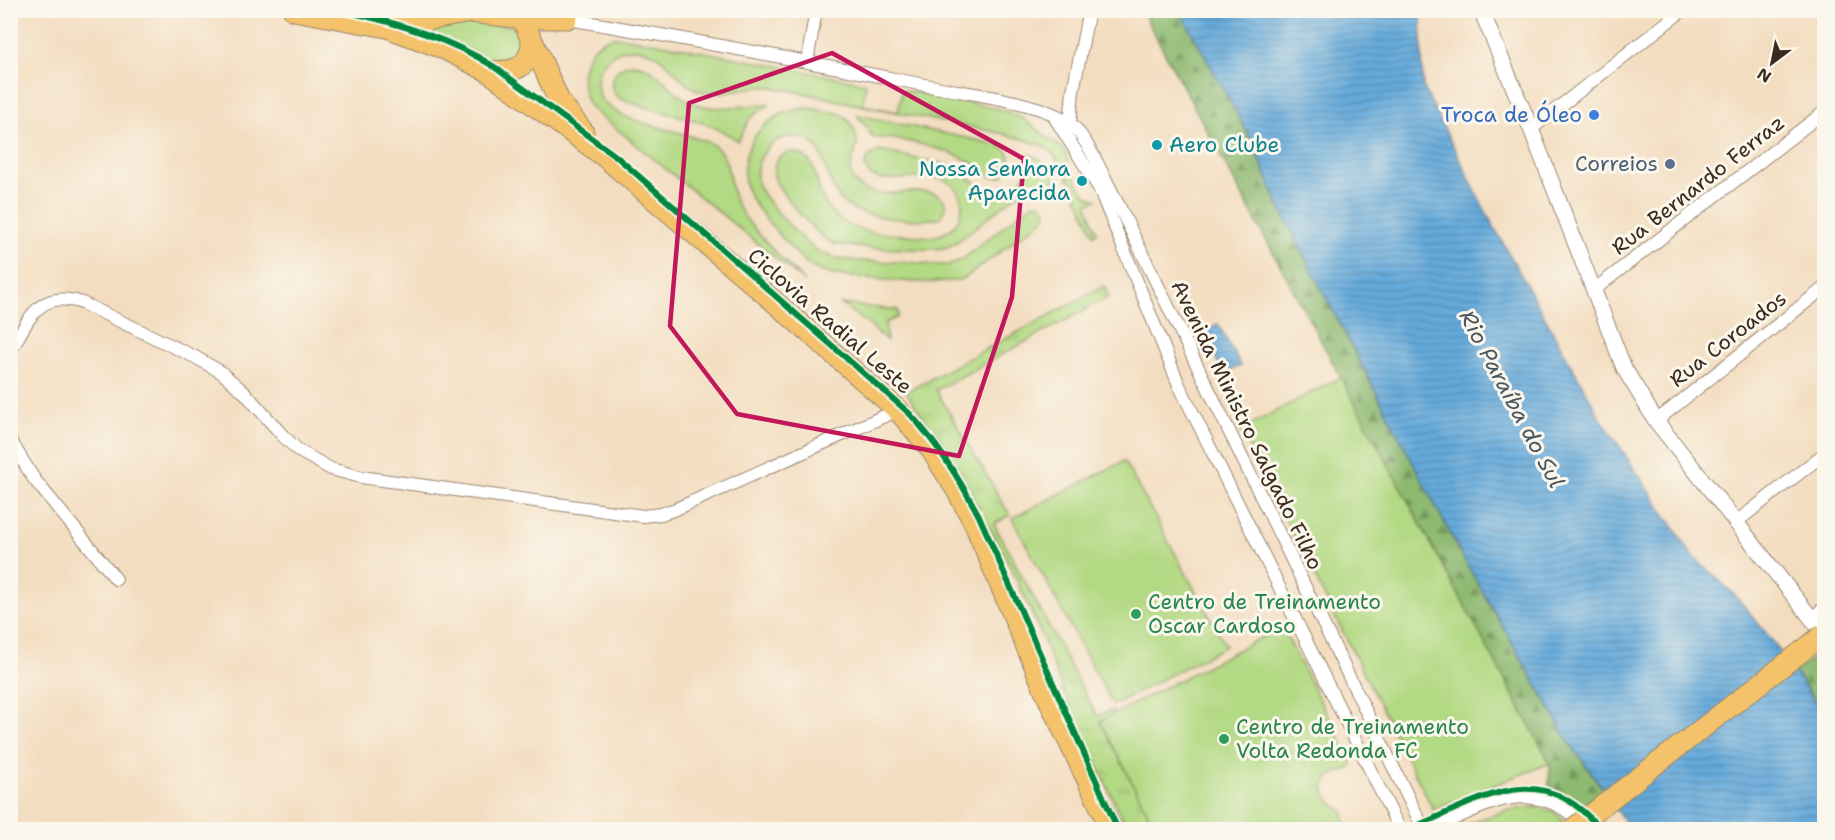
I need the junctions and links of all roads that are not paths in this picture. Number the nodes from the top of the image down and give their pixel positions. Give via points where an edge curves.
1 (294, 10) edge
2 (816, 10) edge
3 (1089, 10) edge
4 (1683, 10) edge
5 (469, 11) edge
6 (1482, 11) edge
7 (523, 13) edge
8 (567, 18) joint
9 (387, 27) junction
10 (532, 45) junction
11 (807, 62) junction
12 (489, 71) junction
13 (1073, 91) junction
14 (1824, 112) edge
15 (1052, 114) junction
16 (1070, 123) junction
17 (1531, 129) junction
18 (604, 156) junction
19 (1824, 288) edge
20 (1595, 289) junction
21 (10, 352) edge
22 (898, 410) junction
23 (1656, 421) junction
24 (10, 440) edge
25 (1824, 454) edge
26 (1736, 523) junction
27 (116, 579) dead end
28 (1824, 608) edge
29 (1812, 618) junction
30 (1824, 634) edge
31 (1112, 830) edge
32 (1400, 830) edge
33 (1424, 830) edge
34 (1430, 830) edge
35 (1571, 830) edge
36 (1589, 830) edge

1 - 9 highway
2 - 11 street
3 - 13 street
4 - 17 street
5 - 7 highway
5 - 9 highway
6 - 17 street
7 - 8 highway
7 - 10 highway
8 - 11 street, Avenida Ministro Salgado Filho
9 - 12 highway
10 - 12 highway via 520,68
10 - 18 highway via 560,101
11 - 15 street, Avenida Ministro Salgado Filho via 998,99
12 - 18 highway
13 - 15 street via 1066,104
13 - 16 street
14 - 20 street, Rua Bernardo Ferraz
15 - 16 street, Avenida Ministro Salgado Filho
15 - 32 street, Avenida Ministro Salgado Filho via 1099,188 1179,386
16 - 33 street, Avenida Ministro Salgado Filho via 1121,210
17 - 20 street
18 - 22 highway
19 - 23 street, Rua Coroados
20 - 23 street via 1624,368
21 - 22 street via 39,306 67,298 221,372 290,444 331,469 361,477 635,516 676,509
22 - 31 highway via 931,449 979,533 1051,704
23 - 26 street
24 - 27 street via 34,479
25 - 26 street
26 - 29 street
28 - 29 street
29 - 30 street
30 - 35 main road, bridge
34 - 36 street via 1483,806 1525,796 1558,804

